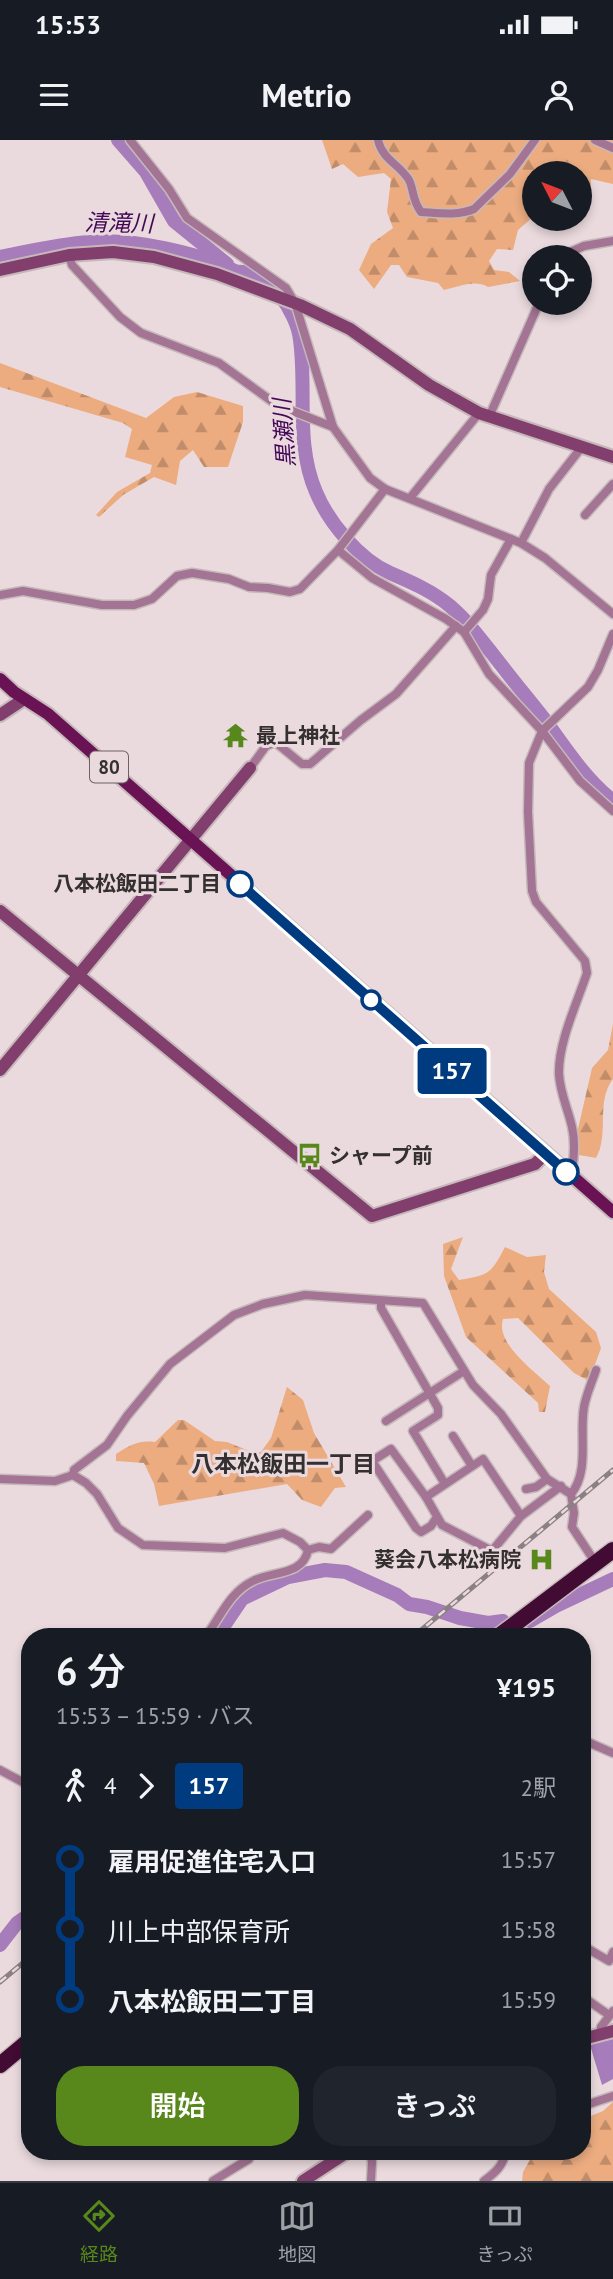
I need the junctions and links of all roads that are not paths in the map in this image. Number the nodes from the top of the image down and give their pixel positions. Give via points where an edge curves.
1 (130, 140) edge
2 (378, 140) edge
3 (535, 140) edge
4 (595, 140) edge
5 (613, 148) edge
6 (613, 241) edge
7 (590, 245) edge
8 (69, 255) junction
9 (0, 270) edge
10 (295, 303) junction
11 (533, 315) edge
12 (484, 416) junction
13 (333, 427) junction
14 (581, 448) junction
15 (613, 457) edge
16 (613, 484) edge
17 (385, 488) junction
18 (410, 498) junction
19 (585, 515) dead end
20 (511, 540) junction
21 (522, 543) junction
22 (339, 549) junction
23 (0, 595) edge
24 (613, 614) edge
25 (456, 625) junction
26 (464, 632) junction
27 (613, 634) edge
28 (0, 679) edge
29 (24, 699) junction
30 (0, 715) edge
31 (542, 731) junction
32 (250, 768) joint
33 (613, 811) edge
34 (191, 840) junction
35 (0, 911) edge
36 (79, 976) junction
37 (0, 1070) edge
38 (545, 1154) junction
39 (571, 1176) junction
40 (613, 1212) edge
41 (381, 1301) junction
42 (596, 1370) dead end
43 (464, 1371) junction
44 (430, 1394) junction
45 (386, 1420) dead end
46 (453, 1436) dead end
47 (472, 1466) junction
48 (73, 1475) junction
49 (0, 1479) edge
50 (547, 1479) junction
51 (445, 1484) junction
52 (561, 1486) junction
53 (526, 1489) dead end
54 (572, 1494) junction
55 (426, 1497) junction
56 (368, 1515) dead end
57 (438, 1517) junction
58 (521, 1517) junction
59 (308, 1550) junction
60 (613, 1550) edge
61 (595, 1562) junction
62 (211, 1628) edge
63 (514, 1628) edge
64 (591, 1743) edge
65 (613, 1753) edge
66 (0, 1770) edge
67 (21, 1781) edge
68 (591, 1951) edge
69 (613, 1952) edge
70 (591, 2002) edge
71 (611, 2013) edge
72 (607, 2033) edge
73 (21, 2048) edge
74 (0, 2065) edge
75 (613, 2096) edge
76 (591, 2103) edge
77 (249, 2160) edge
78 (335, 2160) edge
79 (372, 2160) edge
80 (504, 2160) edge
81 (213, 2181) edge
82 (303, 2181) edge
83 (371, 2181) edge
84 (484, 2181) edge

1 - 10 street via 187,218 286,288
2 - 3 street via 390,162 409,181 421,212 441,214 474,209 510,174
4 - 5 street
6 - 7 street
8 - 9 street
8 - 10 street via 113,252 154,257
8 - 13 street via 72,265 141,334 219,363 264,397
10 - 12 street via 350,328 429,385
10 - 13 street
11 - 12 street
12 - 14 street
12 - 18 street
13 - 17 street via 370,478
14 - 15 street
14 - 21 street via 549,489
16 - 19 street
17 - 18 street
17 - 22 street
18 - 20 street
20 - 21 street
20 - 26 street via 491,575 488,599
21 - 24 street
22 - 23 street via 308,583 289,592 192,573 177,576 152,599 134,605 102,605 23,591
22 - 25 street via 372,578
25 - 26 street
25 - 32 street via 396,694 310,764 302,764 275,742 266,746
26 - 31 street via 489,674
27 - 31 street via 588,687
28 - 29 main road, 80
29 - 30 street
29 - 34 main road, 80 via 48,714
31 - 33 street via 580,781
31 - 39 street via 528,770 532,891 585,961 587,973 559,1072 576,1153
32 - 34 street
34 - 36 street
34 - 38 main road, 80
35 - 36 street
36 - 37 street
36 - 38 street via 372,1216 535,1164
38 - 39 main road, 80
39 - 40 main road, 80
41 - 43 street via 423,1303
41 - 44 street
41 - 48 street via 305,1295 234,1315 170,1364 107,1445
42 - 54 street via 584,1407 582,1471
43 - 44 street
43 - 50 street
44 - 45 street
44 - 51 street via 438,1415 413,1431
46 - 47 street
47 - 51 street
47 - 58 street via 483,1459
48 - 49 street via 55,1481
48 - 59 street via 97,1494 118,1528 143,1545 225,1548 283,1533
50 - 52 street
50 - 53 street
51 - 55 street
52 - 54 street
52 - 58 street
54 - 61 street via 572,1527
55 - 57 street
55 - 57 street via 391,1448 372,1461 416,1528 421,1532
56 - 59 street via 331,1549
57 - 58 street via 442,1525 492,1551
59 - 62 street via 299,1566 263,1576 239,1590
60 - 61 highway
61 - 63 highway
64 - 65 street
66 - 67 street
68 - 69 street via 609,1961
70 - 71 street
71 - 72 street via 601,2027
73 - 74 highway
75 - 76 street
77 - 81 street
78 - 82 street
79 - 83 street
80 - 84 street

